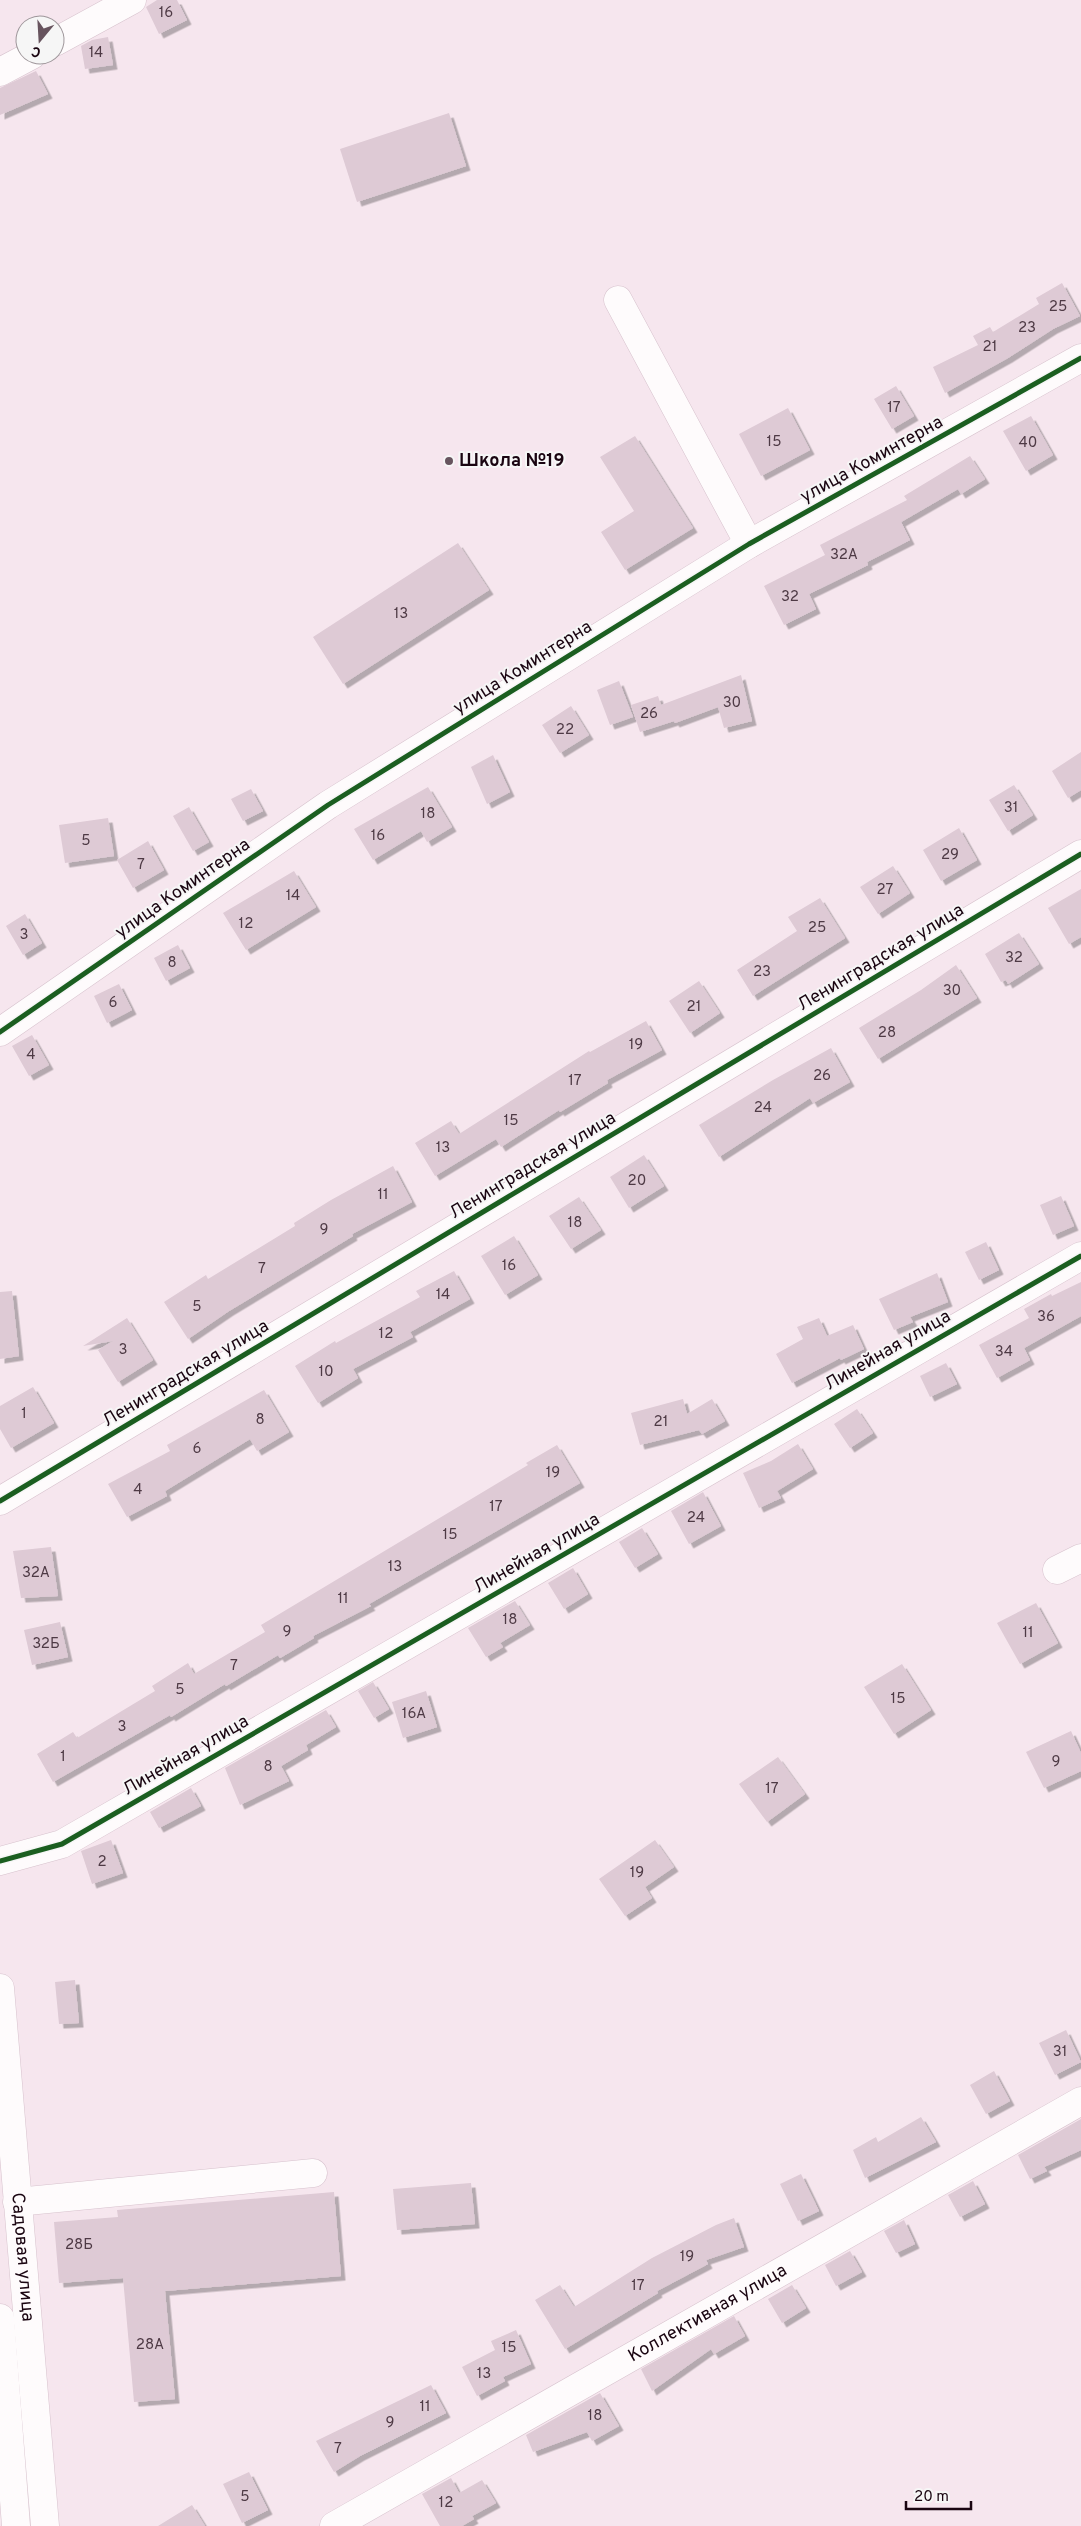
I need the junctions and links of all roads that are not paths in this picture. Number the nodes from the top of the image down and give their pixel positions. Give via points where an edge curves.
1 (132, 0) edge
2 (65, 37) edge
3 (15, 64) edge
4 (0, 72) edge
5 (618, 300) dead end
6 (1081, 358) edge
7 (749, 544) junction
8 (1081, 854) edge
9 (0, 1032) edge
10 (1081, 1256) edge
11 (0, 1501) edge
12 (1081, 1558) edge
13 (1057, 1570) dead end
14 (0, 1861) edge
15 (0, 1988) edge
16 (1081, 2101) edge
17 (313, 2173) dead end
18 (16, 2202) junction
19 (0, 2318) edge
20 (16, 2526) edge
21 (45, 2526) edge
22 (334, 2526) edge

1 - 2 street
3 - 4 street
5 - 7 street
6 - 7 street, улица Коминтерна
7 - 9 street, улица Коминтерна via 328,805
8 - 11 street, Ленинградская улица
10 - 14 street, Линейная улица via 62,1844
12 - 13 street
15 - 18 street, Садовая улица
16 - 22 street, Коллективная улица
17 - 18 street
18 - 21 street, Садовая улица
19 - 20 street, Садовая улица

